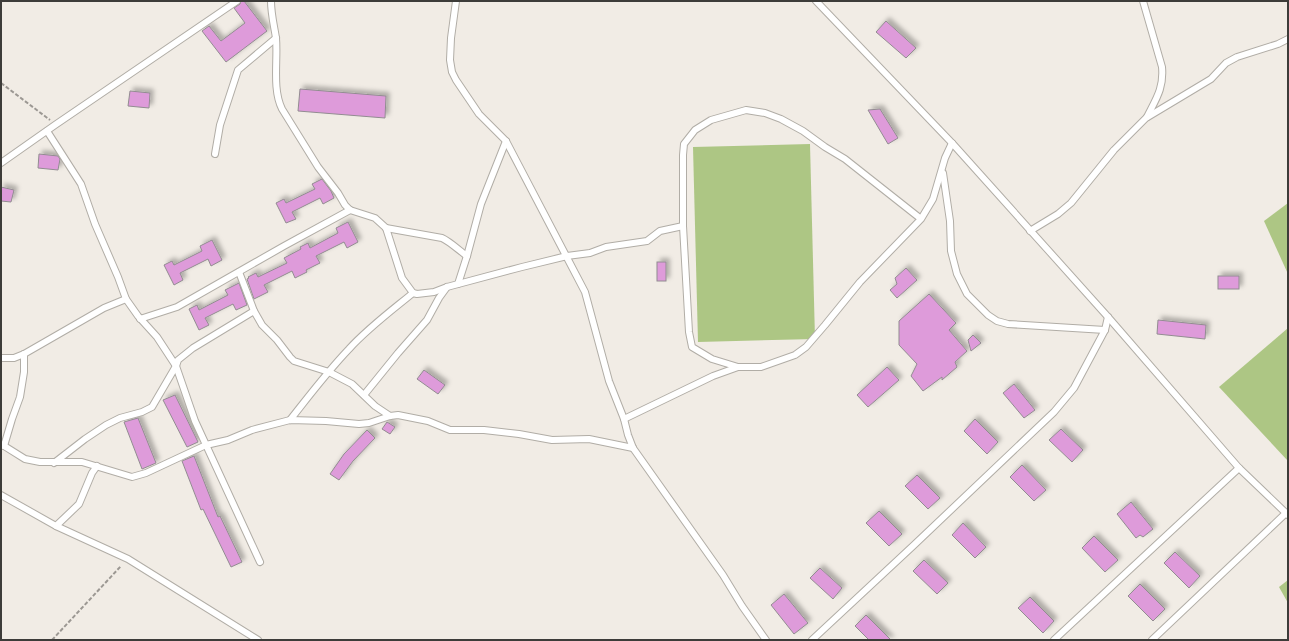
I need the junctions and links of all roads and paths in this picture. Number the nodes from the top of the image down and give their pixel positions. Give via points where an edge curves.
1 (235, 1) edge
2 (271, 1) edge
3 (456, 1) edge
4 (816, 1) edge
5 (1143, 1) edge
6 (276, 38) junction
7 (1288, 39) edge
8 (1, 83) edge
9 (1146, 118) junction
10 (55, 125) junction
11 (47, 131) junction
12 (506, 141) junction
13 (952, 143) junction
14 (215, 154) dead end
15 (1, 163) edge
16 (942, 169) junction
17 (350, 210) junction
18 (921, 219) junction
19 (683, 226) junction
20 (386, 228) junction
21 (1030, 231) junction
22 (467, 256) junction
23 (567, 256) junction
24 (239, 272) junction
25 (458, 284) junction
26 (447, 287) junction
27 (413, 293) junction
28 (126, 299) junction
29 (254, 312) junction
30 (1108, 317) junction
31 (140, 319) junction
32 (1105, 330) junction
33 (24, 354) junction
34 (1, 358) edge
35 (176, 366) junction
36 (738, 367) junction
37 (329, 372) junction
38 (364, 395) junction
39 (390, 416) junction
40 (624, 419) junction
41 (290, 420) junction
42 (3, 445) edge
43 (206, 445) junction
44 (633, 448) junction
45 (54, 463) junction
46 (97, 466) junction
47 (1239, 468) junction
48 (1, 495) edge
49 (1287, 514) edge
50 (56, 526) junction
51 (128, 559) junction
52 (260, 562) dead end
53 (52, 640) edge
54 (258, 640) edge
55 (766, 640) edge
56 (812, 640) edge
57 (1054, 640) edge
58 (1152, 640) edge

1 - 10 lane
2 - 6 lane
3 - 12 lane via 451,38 452,72 479,114
4 - 13 lane
5 - 9 lane via 1163,77 1161,88
6 - 14 lane via 238,70 222,118
6 - 17 lane via 278,102 318,167
7 - 9 lane via 1226,63 1211,79
8 - 10 path
9 - 21 lane via 1114,150 1071,203
10 - 11 lane
11 - 15 lane
11 - 28 lane via 82,184 95,224
12 - 22 lane via 480,204
12 - 23 lane
13 - 16 lane
13 - 21 lane
16 - 18 lane via 933,199
16 - 32 lane via 950,221 951,251 957,274 967,294 988,315 997,322 1008,324
17 - 20 lane via 375,218
17 - 24 lane
18 - 19 lane via 845,159 803,131 765,113 746,110 711,120 695,130 684,144
18 - 36 lane via 860,282 806,347 795,355 761,366
19 - 23 lane via 660,231 647,241
19 - 36 lane via 692,348 712,359
20 - 22 lane via 442,238
20 - 27 lane via 402,278
21 - 30 lane
22 - 25 lane
23 - 25 lane
23 - 40 lane via 585,292 609,381
24 - 29 lane
24 - 31 lane via 177,307
25 - 26 lane
26 - 27 lane via 434,292
26 - 38 lane via 427,320
27 - 37 lane via 354,344
28 - 31 lane
28 - 33 lane via 104,308
29 - 35 lane via 193,348 178,360
29 - 37 lane via 262,325 294,361
30 - 32 lane
30 - 47 lane
31 - 35 lane via 157,337
32 - 56 lane via 1074,388 1054,412
33 - 34 lane via 14,358
33 - 42 lane via 20,397
35 - 43 lane
35 - 45 lane via 152,407 106,425
36 - 40 lane via 713,376
37 - 38 lane via 352,384
37 - 41 lane
38 - 39 lane
39 - 41 lane via 359,424
39 - 44 lane via 408,416 450,430 484,430 552,440 589,439
40 - 44 lane
41 - 43 lane
42 - 45 lane via 25,459
43 - 46 lane via 138,476 127,476
43 - 52 lane
44 - 55 lane
45 - 46 lane via 82,462
46 - 50 lane via 79,504
47 - 49 lane
47 - 57 lane
48 - 50 lane
49 - 58 lane
50 - 51 lane
51 - 53 path
51 - 54 lane

